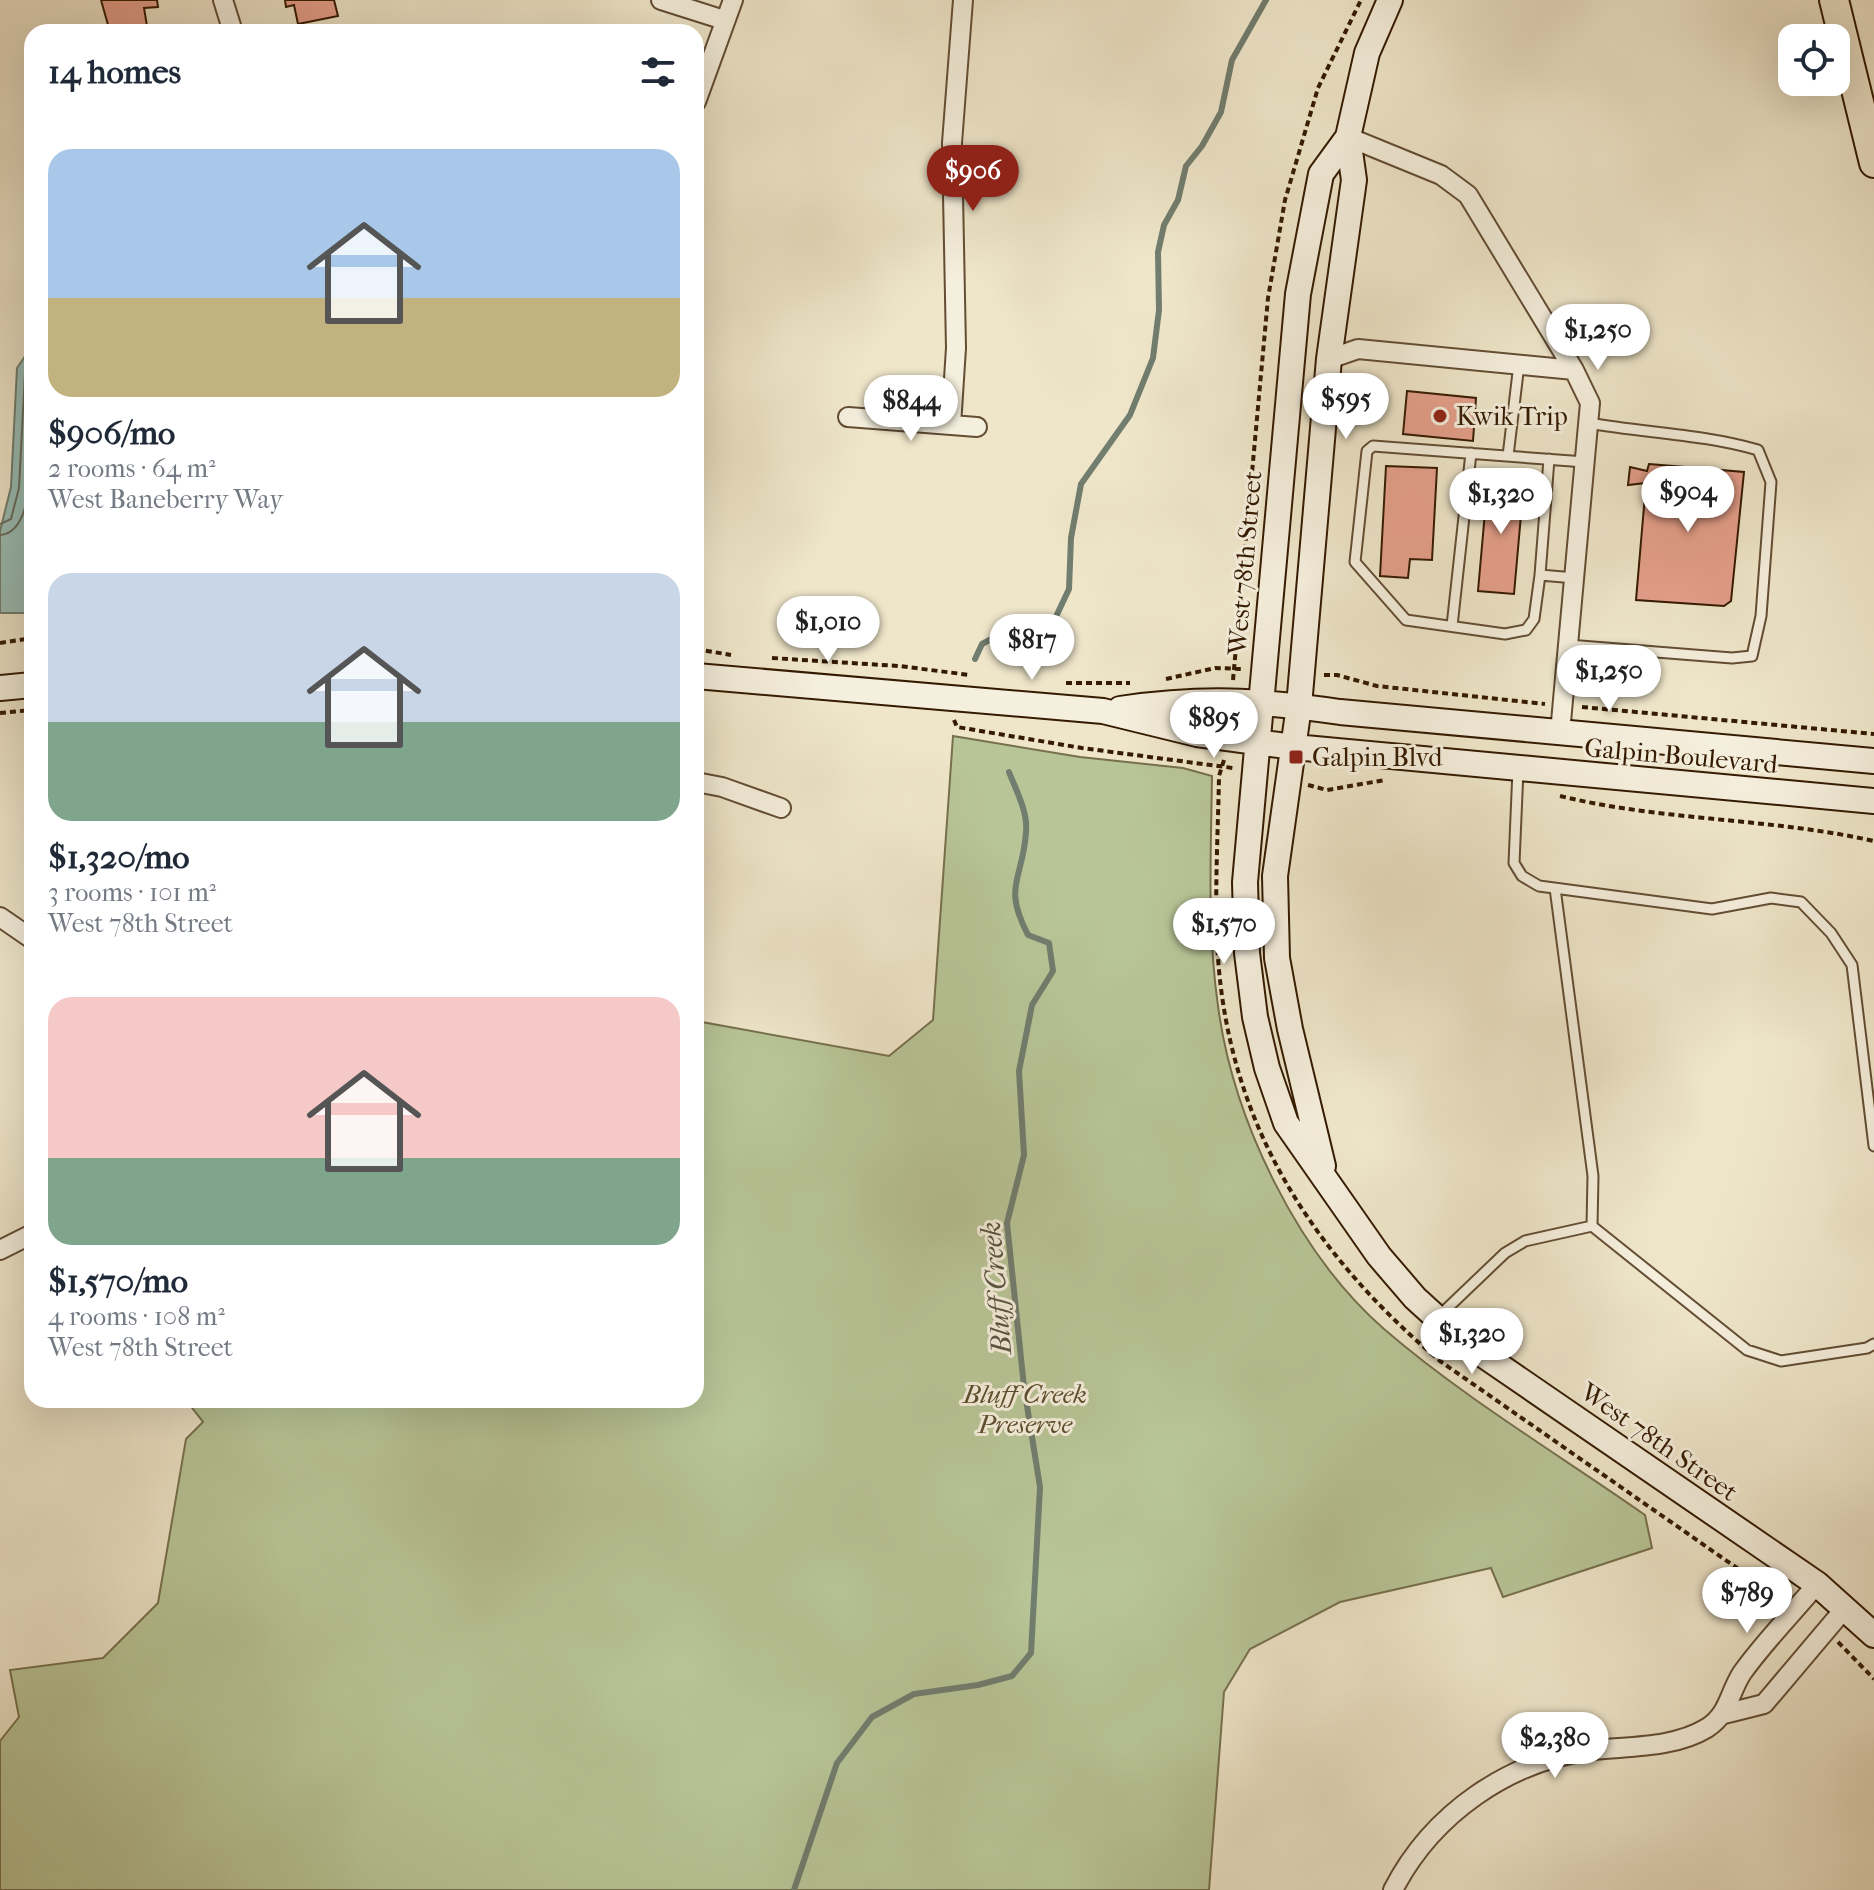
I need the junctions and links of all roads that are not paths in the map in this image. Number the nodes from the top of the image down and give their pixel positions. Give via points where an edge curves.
1 (223, 0) edge
2 (661, 0) edge
3 (733, 0) edge
4 (963, 0) edge
5 (1390, 0) edge
6 (1834, 0) edge
7 (724, 20) junction
8 (230, 24) edge
9 (704, 79) edge
10 (1348, 137) junction
11 (1874, 163) edge
12 (1329, 359) junction
13 (1519, 363) junction
14 (1574, 370) junction
15 (848, 417) dead end
16 (1589, 423) junction
17 (951, 425) junction
18 (977, 427) dead end
19 (1471, 453) junction
20 (1508, 456) junction
21 (1549, 459) junction
22 (1585, 462) junction
23 (1540, 575) junction
24 (1575, 578) junction
25 (1452, 626) junction
26 (1568, 645) junction
27 (704, 677) edge
28 (24, 686) edge
29 (0, 688) edge
30 (1261, 701) junction
31 (1299, 706) junction
32 (1103, 711) junction
33 (1560, 733) junction
34 (1257, 741) junction
35 (1294, 747) junction
36 (1874, 761) edge
37 (1518, 778) junction
38 (704, 784) edge
39 (1874, 801) edge
40 (781, 808) dead end
41 (1555, 888) junction
42 (0, 917) edge
43 (24, 934) edge
44 (1874, 1146) edge
45 (1326, 1180) junction
46 (1592, 1226) junction
47 (24, 1238) edge
48 (0, 1250) edge
49 (1437, 1318) junction
50 (1874, 1344) edge
51 (1817, 1584) junction
52 (1846, 1607) junction
53 (1874, 1635) edge
54 (1724, 1714) junction
55 (1393, 1890) edge

1 - 8 street
2 - 7 street
3 - 7 street
4 - 17 street via 952,143 956,348
5 - 10 street, West 78th Street via 1367,53
6 - 11 main road
7 - 9 street
10 - 12 street, West 78th Street via 1354,180
10 - 14 street via 1441,175 1468,195
10 - 30 street, West 78th Street via 1321,174 1298,292
12 - 13 street via 1358,349
12 - 31 street, West 78th Street
13 - 14 street
13 - 20 lane
14 - 16 street via 1590,403
15 - 17 street
16 - 22 street
16 - 26 lane via 1721,439 1758,450 1771,482 1761,616 1752,656
17 - 18 street
19 - 20 lane
19 - 25 lane
19 - 25 lane via 1373,446 1367,451 1355,562 1406,620
20 - 21 lane
21 - 22 lane
21 - 23 lane
22 - 24 street
23 - 24 lane
23 - 25 lane via 1534,619 1526,630 1505,634
24 - 26 street
26 - 33 street
27 - 32 street, Galpin Boulevard
28 - 29 street
30 - 31 street, Galpin Boulevard
30 - 32 street, Galpin Boulevard via 1196,700
30 - 34 street, West 78th Street
31 - 33 street, Galpin Boulevard
31 - 35 street, West 78th Street
32 - 34 street, Galpin Boulevard via 1181,731
33 - 36 street, Galpin Boulevard
34 - 35 street, Galpin Boulevard
34 - 45 street, West 78th Street via 1245,882 1255,1017 1286,1123
35 - 37 street, Galpin Boulevard
35 - 45 street, West 78th Street via 1275,876 1277,958
37 - 39 street, Galpin Boulevard
37 - 41 lane via 1514,863 1522,876
38 - 40 street
41 - 44 lane via 1712,909 1771,898 1801,902 1852,965
41 - 46 lane via 1593,1176
42 - 43 street
45 - 49 street, West 78th Street via 1379,1256
46 - 49 lane via 1525,1241 1505,1253
46 - 50 lane via 1747,1350 1781,1361
47 - 48 street
49 - 51 street, West 78th Street via 1460,1339
51 - 52 street, West 78th Street
51 - 54 street via 1741,1675
52 - 53 street, West 78th Street
52 - 54 street via 1764,1704
54 - 55 street via 1675,1740 1577,1752 1509,1776 1433,1831

